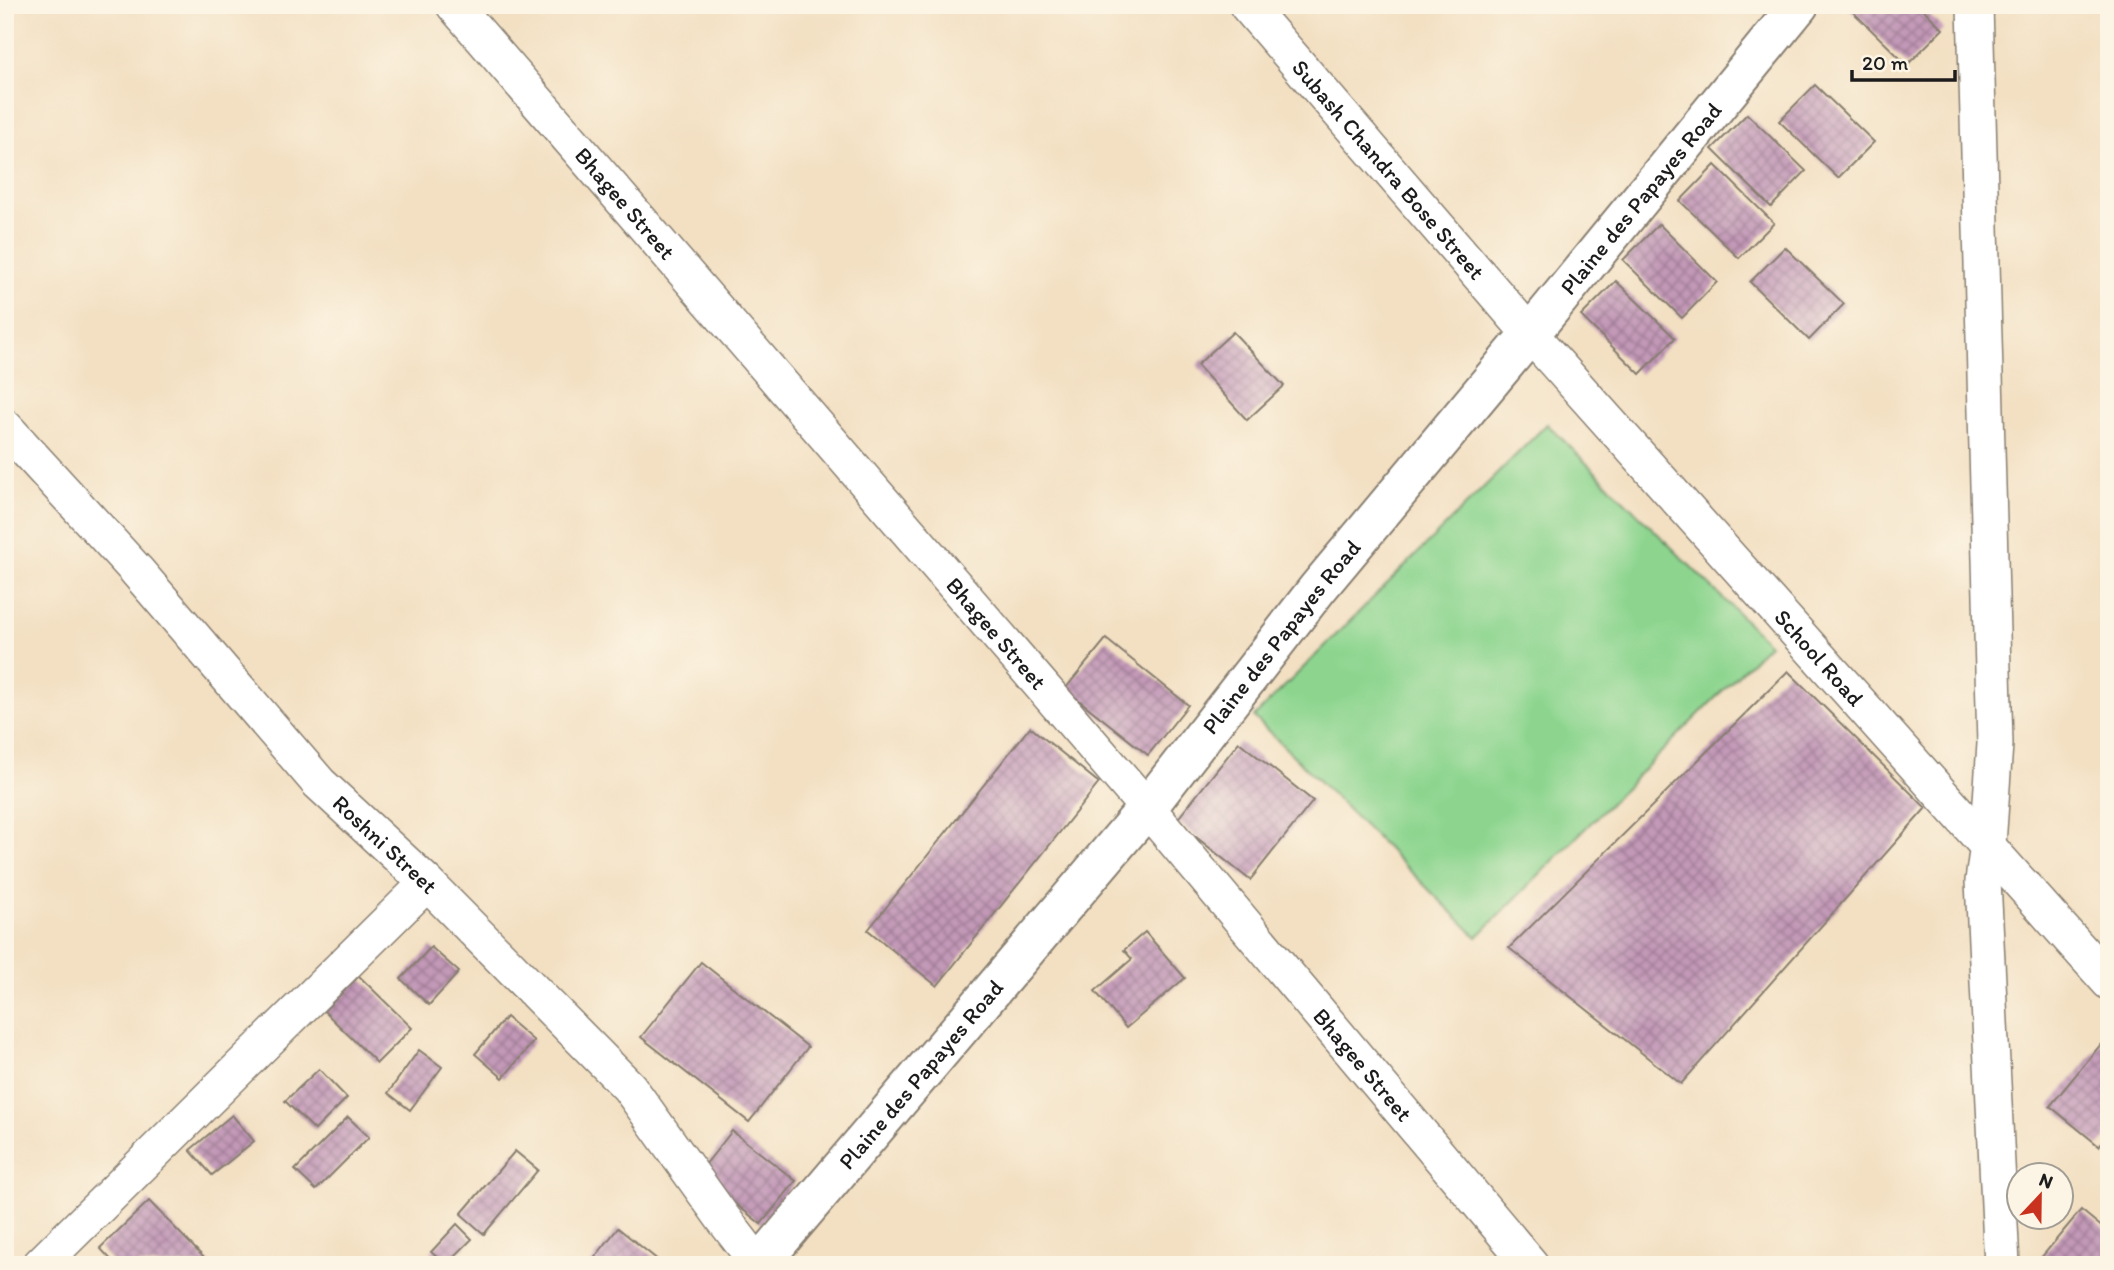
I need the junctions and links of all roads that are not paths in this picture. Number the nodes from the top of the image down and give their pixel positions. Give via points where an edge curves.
1 (454, 5) edge
2 (1247, 5) edge
3 (1799, 5) edge
4 (1975, 5) edge
5 (1530, 334) junction
6 (5, 427) edge
7 (1147, 808) junction
8 (1988, 844) junction
9 (427, 883) junction
10 (2109, 982) edge
11 (40, 1265) edge
12 (759, 1265) edge
13 (1531, 1265) edge
14 (2002, 1265) edge

1 - 7 street, Bhagee Street
2 - 5 street, Subash Chandra Bose Street
3 - 5 main road, Plaine des Papayes Road
4 - 8 street via 1995,744
5 - 7 main road, Plaine des Papayes Road via 1318,589
5 - 8 street, School Road
6 - 9 street, Roshni Street via 136,570 319,783
7 - 12 main road, Plaine des Papayes Road
7 - 13 street, Bhagee Street
8 - 10 street, School Road
8 - 14 street via 1983,881
9 - 11 street
9 - 12 street, Roshni Street via 629,1087

